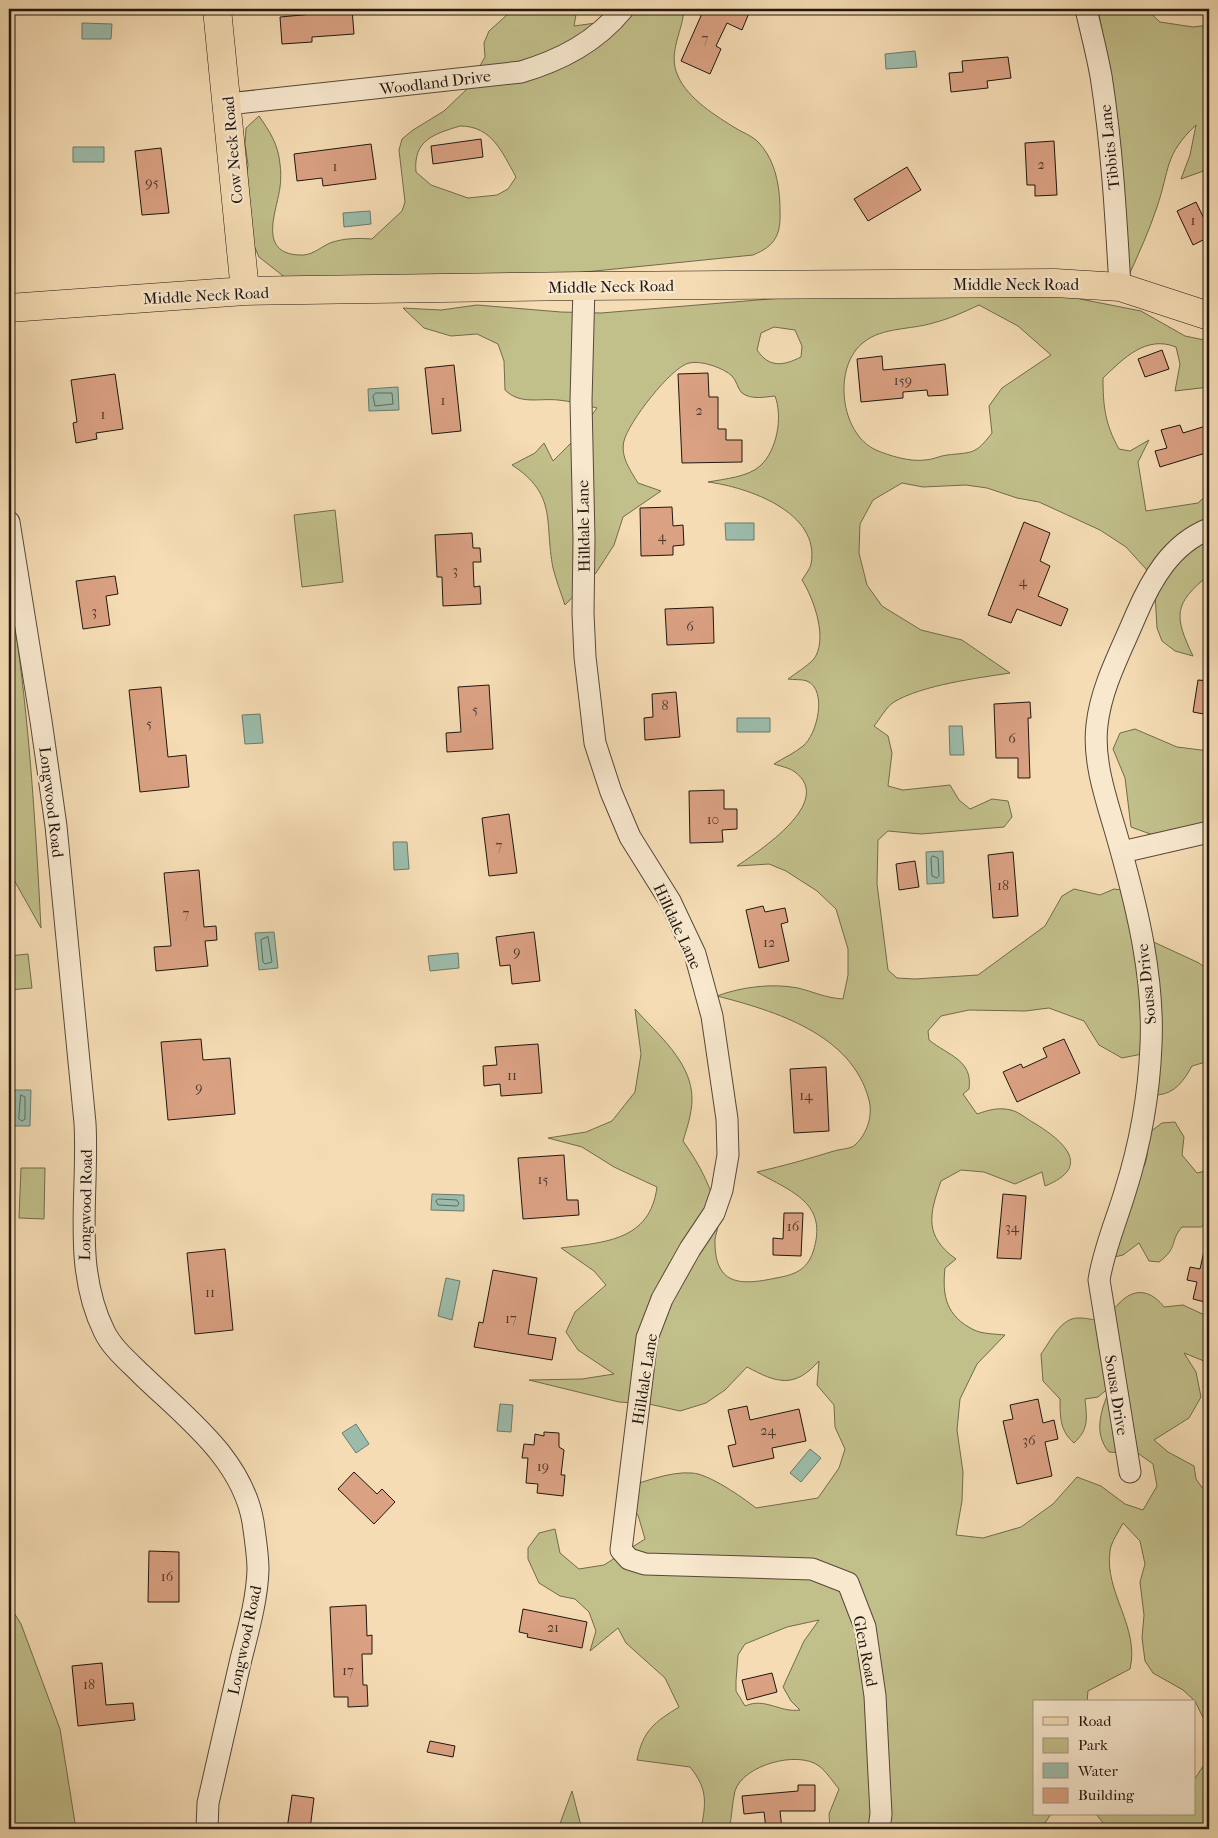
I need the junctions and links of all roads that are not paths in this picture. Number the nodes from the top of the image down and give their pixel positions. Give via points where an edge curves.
1 (217, 9) edge
2 (623, 9) edge
3 (1086, 9) edge
4 (228, 104) junction
5 (584, 286) junction
6 (1120, 287) junction
7 (244, 291) junction
8 (9, 308) edge
9 (1209, 316) edge
10 (9, 522) edge
11 (1209, 529) edge
12 (1209, 832) edge
13 (1122, 852) junction
14 (1130, 1472) dead end
15 (625, 1555) joint
16 (207, 1829) edge
17 (879, 1829) edge

1 - 4 main road, Cow Neck Road
2 - 4 street, Woodland Drive via 596,35 567,55 521,72
3 - 6 street, Tibbits Lane via 1105,107
4 - 7 main road, Cow Neck Road
5 - 6 main road, Middle Neck Road via 1055,283
5 - 7 main road, Middle Neck Road
5 - 15 street, Hilldale Lane via 581,402 583,612 585,658 596,743 611,792 630,837 670,901 695,954 712,1016 727,1118 728,1155 714,1213 662,1299 647,1338 621,1546
6 - 9 main road, Middle Neck Road
7 - 8 main road, Middle Neck Road
10 - 16 street, Longwood Road via 56,826 85,1124 87,1154 83,1242 85,1273 92,1303 105,1333 123,1356 216,1446 230,1467 252,1520 258,1570 253,1605 208,1803
11 - 13 street, Sousa Drive via 1167,559 1148,586 1099,710 1096,744
12 - 13 street
13 - 14 street, Sousa Drive via 1144,947 1151,1045 1138,1145 1102,1257 1099,1280
15 - 17 street, Glen Road via 645,1564 812,1570 848,1583 864,1626 875,1696

